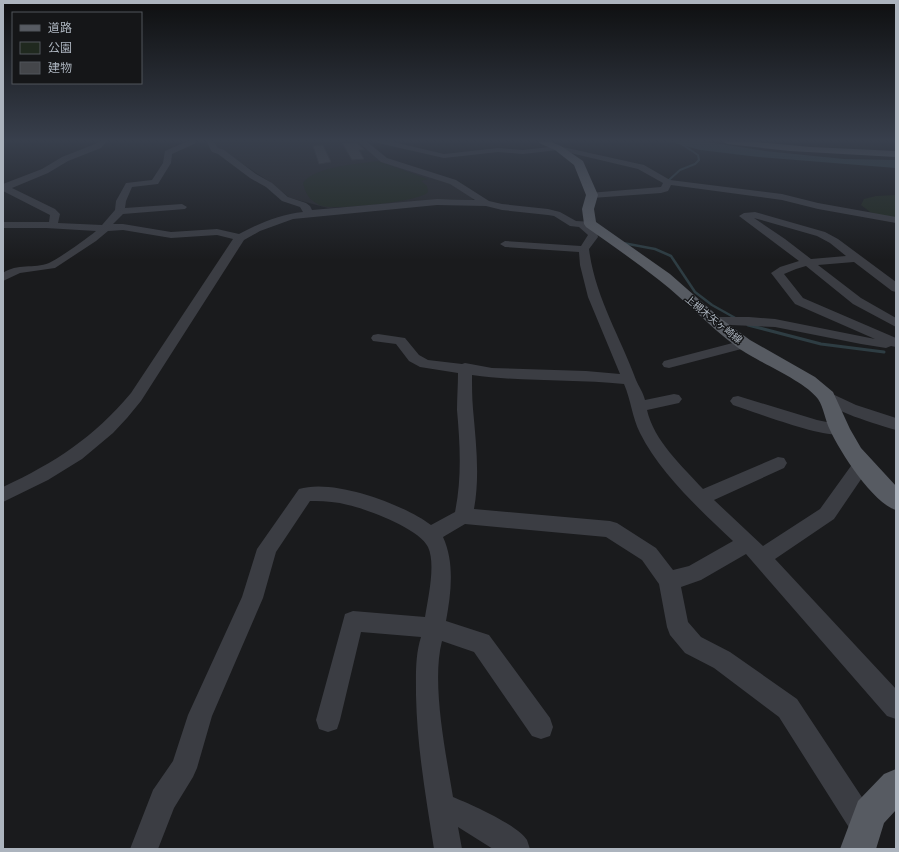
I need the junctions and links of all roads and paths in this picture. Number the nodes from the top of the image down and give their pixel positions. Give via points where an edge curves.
1 (19, 181) edge
2 (156, 181) edge
3 (261, 181) edge
4 (448, 181) edge
5 (586, 181) edge
6 (666, 181) edge
7 (670, 183) junction
8 (3, 187) edge
9 (592, 195) junction
10 (486, 203) junction
11 (182, 208) dead end
12 (120, 211) junction
13 (308, 213) junction
14 (896, 220) edge
15 (586, 224) junction
16 (3, 225) edge
17 (53, 225) junction
18 (104, 228) junction
19 (240, 238) junction
20 (505, 244) dead end
21 (584, 249) junction
22 (857, 258) junction
23 (810, 263) junction
24 (3, 278) edge
25 (896, 288) edge
26 (720, 321) junction
27 (896, 323) edge
28 (378, 338) dead end
29 (744, 344) junction
30 (896, 344) edge
31 (669, 364) dead end
32 (464, 368) junction
33 (629, 380) junction
34 (826, 396) junction
35 (674, 399) dead end
36 (738, 401) dead end
37 (639, 406) junction
38 (896, 424) edge
39 (840, 430) junction
40 (778, 464) dead end
41 (862, 464) junction
42 (3, 495) edge
43 (700, 498) junction
44 (896, 501) edge
45 (463, 516) junction
46 (430, 535) junction
47 (755, 551) junction
48 (669, 581) junction
49 (434, 628) junction
50 (896, 707) edge
51 (328, 720) dead end
52 (541, 727) dead end
53 (896, 786) edge
54 (442, 806) junction
55 (862, 838) edge
56 (144, 849) edge
57 (448, 849) edge
58 (516, 849) edge

1 - 8 street
2 - 12 street via 129,185 121,201
3 - 13 street via 285,199 303,205
4 - 10 street
5 - 9 main road
6 - 7 street
7 - 9 street via 661,190
7 - 14 street via 782,197
8 - 17 street via 52,211 55,214
9 - 15 main road
10 - 13 street via 445,201
10 - 15 street via 548,212 574,224
11 - 12 street
12 - 18 street
13 - 19 street via 279,220
15 - 21 street via 593,237
15 - 26 main road, 上槻木矢ヶ崎線 via 665,277
16 - 17 street
17 - 18 street
18 - 19 street via 130,227 171,235 217,232
18 - 24 street via 51,266 18,270
19 - 42 street via 122,415 88,447 60,467
20 - 21 street
21 - 33 street via 587,274 594,295
22 - 23 street
22 - 23 street via 821,234 762,217 744,216
22 - 25 street
23 - 27 street via 857,301
23 - 30 street via 783,268 777,273 799,301
26 - 29 main road, 上槻木矢ヶ崎線
26 - 30 street via 784,324 860,341
28 - 32 street via 400,341 414,358 425,364
29 - 31 street
29 - 34 main road, 上槻木矢ヶ崎線 via 809,381
32 - 33 street via 492,373
32 - 45 street via 468,486
33 - 37 street
34 - 38 street via 837,404
34 - 39 main road, 上槻木矢ヶ崎線
35 - 37 street
36 - 39 street via 816,426
37 - 43 street via 648,433 664,457
39 - 41 main road, 上槻木矢ヶ崎線
40 - 43 street
41 - 44 main road, 上槻木矢ヶ崎線
41 - 47 street via 827,514
43 - 47 street
45 - 46 street
45 - 48 street via 610,529 649,554
46 - 49 street via 435,540 441,571
46 - 56 street via 419,526 392,512 348,497 304,494 267,549 252,598 200,715 184,768 163,800
47 - 48 street
47 - 50 street
48 - 55 street via 678,627 693,645 722,660 788,708
49 - 51 street via 353,621
49 - 52 street via 481,643
49 - 54 street via 428,652 428,715
53 - 55 main road via 870,813
54 - 57 street
54 - 58 street via 472,818

